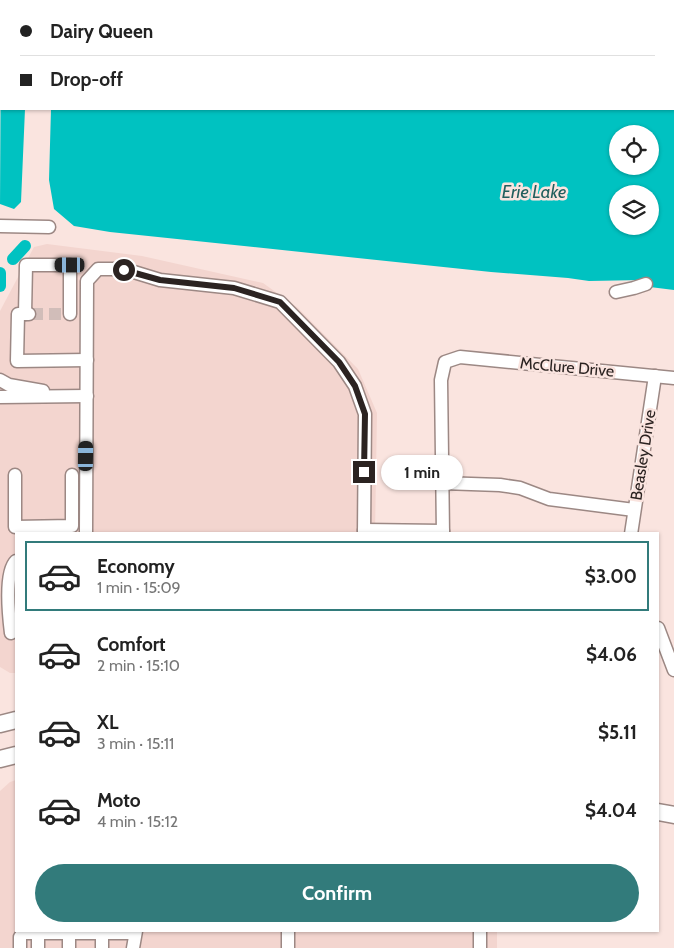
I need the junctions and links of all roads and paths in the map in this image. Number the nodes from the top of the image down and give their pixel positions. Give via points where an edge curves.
1 (0, 226) edge
2 (49, 227) dead end
3 (646, 284) dead end
4 (616, 292) dead end
5 (87, 314) junction
6 (87, 360) junction
7 (655, 376) junction
8 (674, 378) edge
9 (0, 380) edge
10 (67, 396) junction
11 (87, 396) junction
12 (0, 397) edge
13 (15, 475) dead end
14 (72, 476) dead end
15 (442, 483) junction
16 (634, 510) junction
17 (86, 532) edge
18 (364, 532) edge
19 (443, 532) edge
20 (631, 532) edge
21 (15, 563) edge
22 (659, 631) edge
23 (12, 633) dead end
24 (666, 651) edge
25 (674, 670) edge
26 (15, 720) edge
27 (0, 724) edge
28 (15, 755) edge
29 (0, 759) edge
30 (659, 812) edge
31 (674, 815) edge
32 (135, 932) edge
33 (288, 932) edge
34 (480, 932) edge
35 (38, 933) junction
36 (69, 933) junction
37 (102, 933) junction
38 (20, 948) edge
39 (38, 948) edge
40 (69, 948) edge
41 (102, 948) edge
42 (133, 948) edge
43 (288, 948) edge
44 (480, 948) edge

1 - 2 street
3 - 4 street
5 - 6 street
5 - 6 street via 67,314 70,265 26,265 28,314 18,314 17,361
5 - 18 street via 87,281 98,269 124,270 160,280 234,288 280,302 339,362 355,386 365,414
6 - 11 street
7 - 8 street, McClure Drive
7 - 15 street, McClure Drive via 460,358 444,362 441,380
7 - 16 street, Beasley Drive
9 - 10 street via 8,385
10 - 11 street
10 - 12 street
11 - 17 street
13 - 14 street via 15,527 72,526
15 - 16 street via 500,485 520,488 549,499
15 - 19 street
16 - 20 street, Beasley Drive
18 - 19 street
21 - 23 street via 9,572
22 - 24 street
24 - 25 street
26 - 27 main road
28 - 29 main road
30 - 31 main road
32 - 37 street
32 - 42 street
33 - 43 street
34 - 44 street
35 - 36 street
35 - 38 street via 23,933
35 - 39 street
36 - 37 street
36 - 40 street
37 - 41 street

